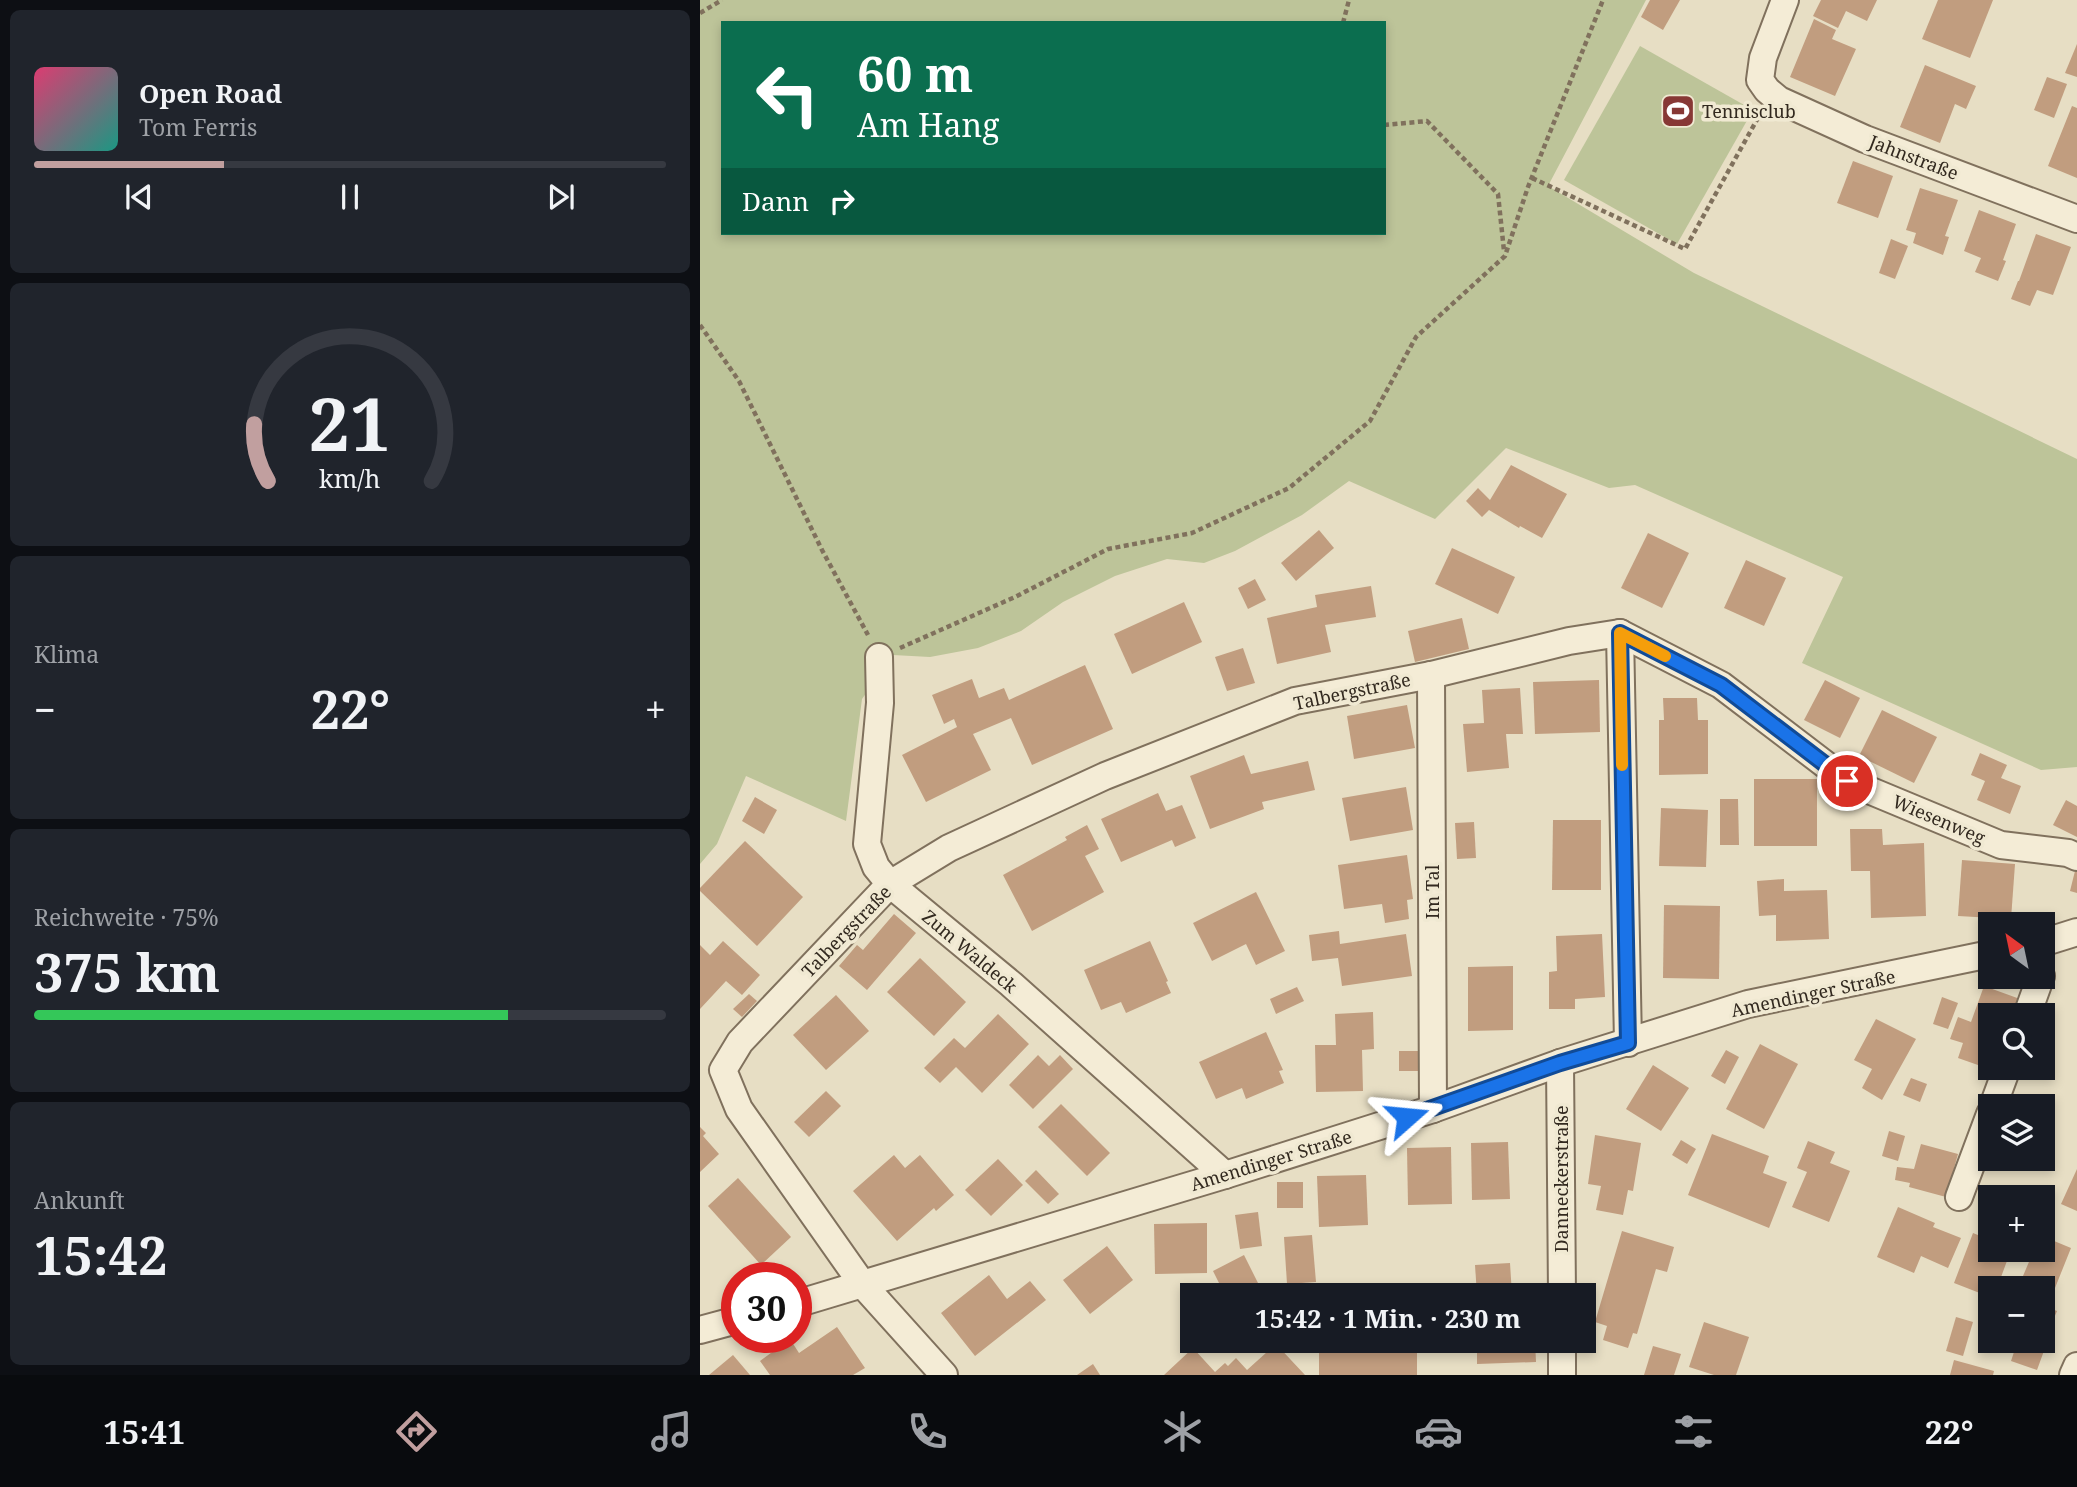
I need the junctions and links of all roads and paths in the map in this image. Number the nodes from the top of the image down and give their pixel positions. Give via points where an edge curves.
1 (722, 0) edge
2 (1349, 0) edge
3 (1603, 0) edge
4 (1785, 0) edge
5 (700, 13) edge
6 (1344, 21) edge
7 (1766, 87) junction
8 (1386, 125) edge
9 (1532, 178) junction
10 (2077, 219) edge
11 (1505, 256) junction
12 (700, 325) edge
13 (1620, 633) junction
14 (879, 657) junction
15 (1432, 674) junction
16 (2077, 857) edge
17 (890, 884) junction
18 (1978, 956) edge
19 (1628, 1043) junction
20 (1560, 1063) junction
21 (1433, 1109) junction
22 (1978, 1146) edge
23 (1225, 1175) junction
24 (1959, 1197) dead end
25 (1562, 1283) edge
26 (863, 1285) junction
27 (812, 1299) edge
28 (721, 1325) edge
29 (700, 1331) edge
30 (1562, 1353) edge
31 (2077, 1366) edge
32 (944, 1375) edge
33 (1562, 1375) edge
34 (2073, 1375) edge

1 - 5 path
2 - 6 path
3 - 9 path
4 - 7 street via 1763,58
7 - 9 path via 1685,249
7 - 10 street, Jahnstraße via 1779,100 1865,139
8 - 11 path via 1427,121 1498,194
9 - 11 path
11 - 14 path via 1416,337 1370,421 1289,488 1192,533 1108,549 1015,597
12 - 14 path via 739,381
13 - 15 street
13 - 16 street, Wiesenweg via 1721,685 1847,781 2001,845
13 - 19 street
14 - 17 street, Zum Waldeck via 880,704 867,844 876,867
15 - 17 street, Talbergstraße via 1295,701 1105,776 949,848
15 - 21 street, Im Tal
17 - 23 street, Zum Waldeck via 1011,984
17 - 26 street, Talbergstraße via 740,1042 723,1070 739,1109
18 - 19 street, Amendinger Straße via 1748,1004
19 - 20 street, Amendinger Straße
20 - 21 street, Amendinger Straße
20 - 25 street, Danneckerstraße
21 - 23 street, Amendinger Straße
22 - 24 street
23 - 26 street, Amendinger Straße
26 - 27 street, Amendinger Straße
26 - 32 street, Talbergstraße
28 - 29 street
30 - 33 street
31 - 34 street

